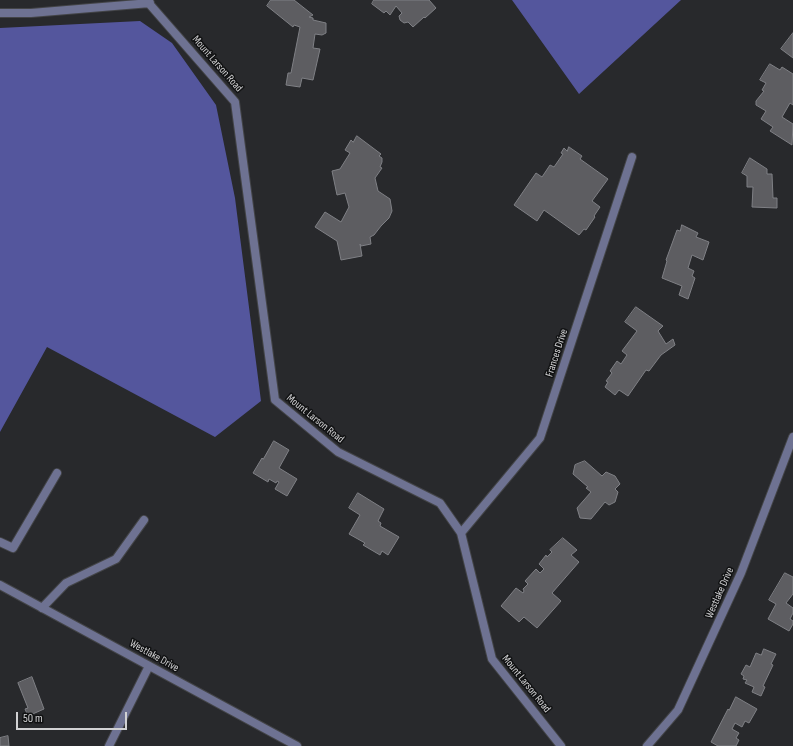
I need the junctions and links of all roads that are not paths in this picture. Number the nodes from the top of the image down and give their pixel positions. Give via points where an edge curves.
1 (148, 2) edge
2 (0, 13) edge
3 (632, 157) dead end
4 (793, 437) edge
5 (57, 473) dead end
6 (144, 520) dead end
7 (461, 532) junction
8 (0, 542) edge
9 (0, 585) edge
10 (42, 608) junction
11 (149, 666) junction
12 (109, 746) edge
13 (297, 746) edge
14 (562, 746) edge
15 (647, 746) edge

1 - 2 street via 31,13
1 - 7 street, Mount Larson Road via 235,102 276,400 338,452 440,503
3 - 7 street, Frances Drive via 540,438
4 - 15 street, Westlake Drive via 741,573 678,710
5 - 8 street via 13,548
6 - 10 street via 116,559 66,583
7 - 14 street, Mount Larson Road via 492,659
9 - 10 street, Westlake Drive
10 - 11 street, Westlake Drive
11 - 12 street
11 - 13 street, Westlake Drive

